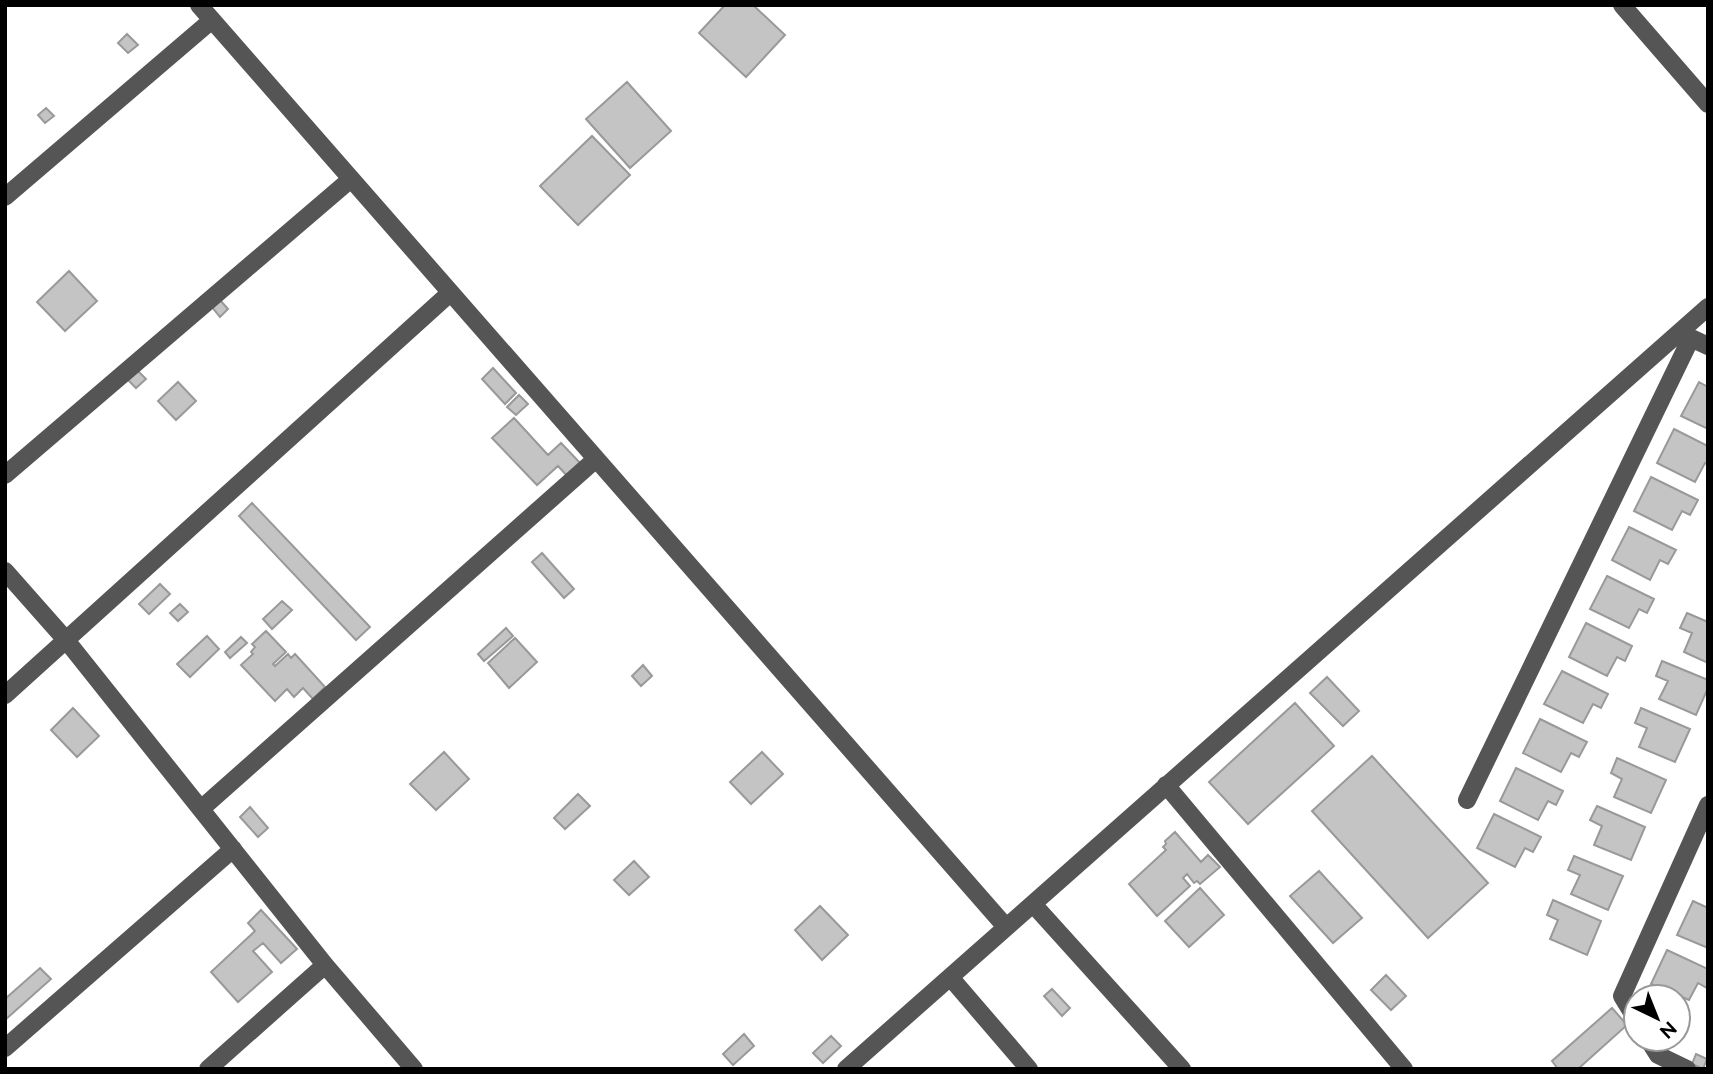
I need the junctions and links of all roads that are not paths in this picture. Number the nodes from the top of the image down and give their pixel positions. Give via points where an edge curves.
1 (199, 5) edge
2 (1622, 5) edge
3 (212, 20) junction
4 (1708, 104) edge
5 (351, 179) junction
6 (5, 197) edge
7 (450, 293) junction
8 (1708, 307) edge
9 (1708, 346) edge
10 (596, 458) junction
11 (5, 475) edge
12 (5, 571) edge
13 (66, 640) junction
14 (5, 695) edge
15 (1166, 785) junction
16 (1467, 800) dead end
17 (1708, 805) edge
18 (201, 809) junction
19 (233, 849) junction
20 (1033, 904) junction
21 (1006, 927) junction
22 (326, 965) junction
23 (950, 977) junction
24 (1628, 983) edge
25 (5, 1048) edge
26 (1657, 1053) edge
27 (208, 1069) edge
28 (414, 1069) edge
29 (846, 1069) edge
30 (1029, 1069) edge
31 (1182, 1069) edge
32 (1404, 1069) edge
33 (1687, 1069) edge

1 - 3 street
2 - 4 street
3 - 5 street
3 - 6 street
5 - 7 street
5 - 11 street
7 - 10 street
7 - 13 street
8 - 15 street
9 - 16 street via 1691,338
10 - 18 street
10 - 21 street
12 - 13 street
13 - 14 street
13 - 18 street
15 - 20 street
15 - 32 street
17 - 24 street
18 - 19 street
19 - 22 street
19 - 25 street
20 - 21 street
20 - 31 street
21 - 23 street
22 - 27 street
22 - 28 street
23 - 29 street
23 - 30 street
26 - 33 street

